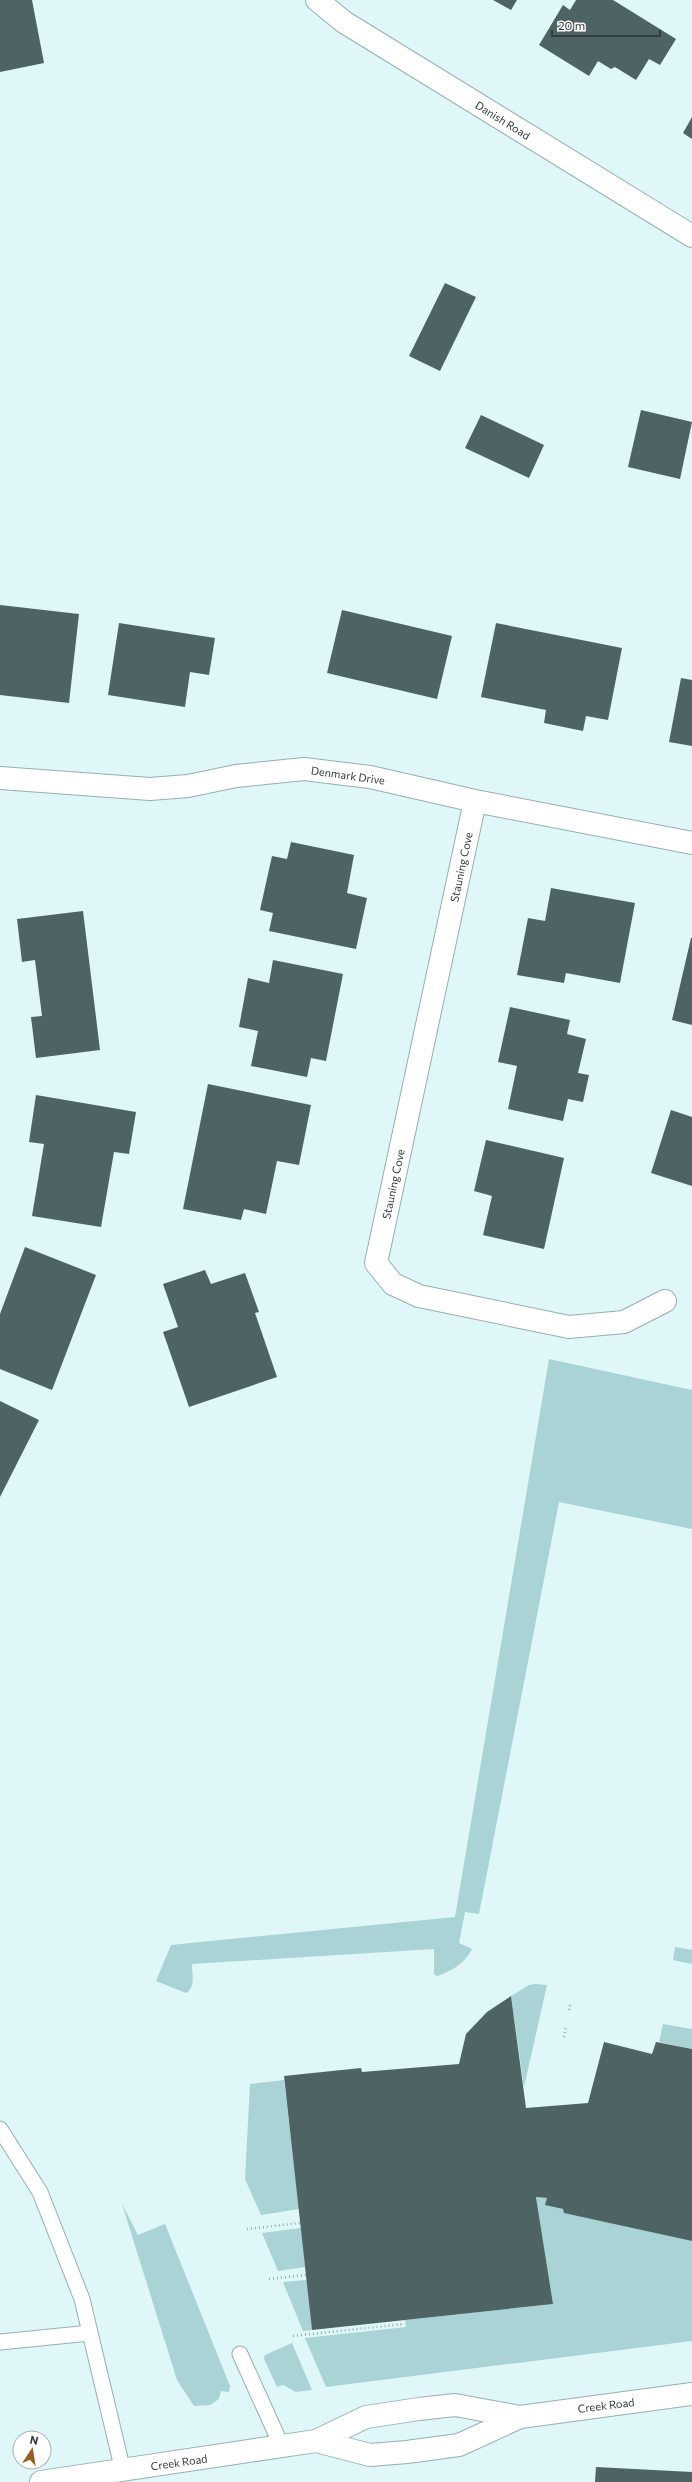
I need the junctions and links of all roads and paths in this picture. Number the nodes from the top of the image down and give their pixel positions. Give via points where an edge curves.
1 (317, 0) edge
2 (692, 236) edge
3 (0, 778) edge
4 (475, 801) junction
5 (692, 843) edge
6 (665, 1301) dead end
7 (570, 2004) dead end
8 (569, 2010) dead end
9 (566, 2028) dead end
10 (564, 2037) dead end
11 (0, 2129) edge
12 (300, 2222) dead end
13 (247, 2229) dead end
14 (306, 2274) dead end
15 (269, 2279) dead end
16 (404, 2324) dead end
17 (90, 2333) junction
18 (293, 2336) dead end
19 (0, 2342) edge
20 (240, 2354) dead end
21 (692, 2394) edge
22 (520, 2417) junction
23 (316, 2441) junction
24 (282, 2448) junction
25 (123, 2471) junction
26 (41, 2482) edge

1 - 2 street, Danish Road via 344,22
3 - 4 street, Denmark Drive via 150,789 304,769 370,777
4 - 5 street, Denmark Drive
4 - 6 street, Stauning Cove via 376,1263 393,1284 419,1296 569,1327 624,1322
7 - 8 path
9 - 10 path
11 - 17 lane via 40,2192 82,2299
12 - 13 path
14 - 15 path
16 - 18 path
17 - 19 lane
17 - 25 lane
20 - 24 lane
21 - 22 street, Creek Road
22 - 23 street, Creek Road via 455,2405 366,2417
22 - 23 street, Creek Road via 459,2445 407,2452 370,2455
23 - 24 street, Creek Road
24 - 25 street, Creek Road
25 - 26 street, Creek Road

